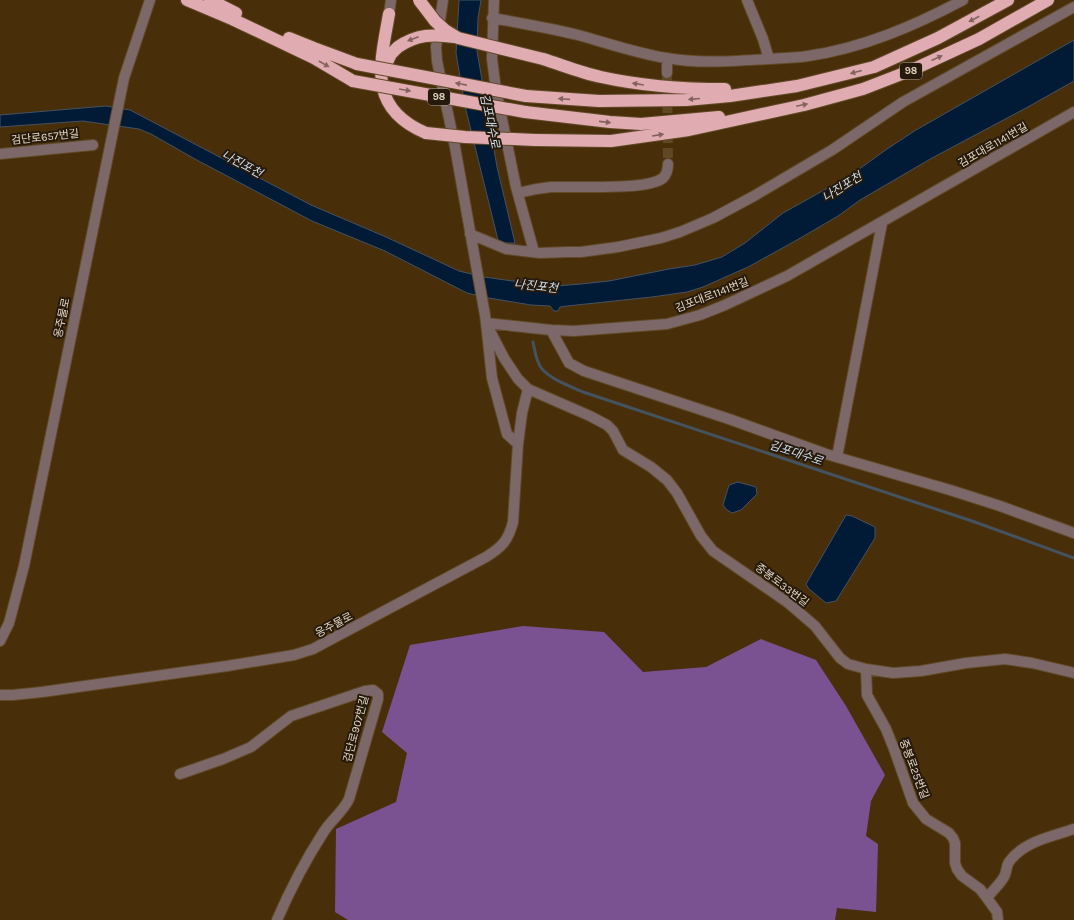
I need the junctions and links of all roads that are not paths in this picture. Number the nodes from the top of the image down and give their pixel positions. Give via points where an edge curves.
1 (150, 0) edge
2 (187, 0) edge
3 (210, 0) edge
4 (392, 0) edge
5 (419, 0) edge
6 (443, 0) edge
7 (494, 0) edge
8 (747, 0) edge
9 (963, 0) edge
10 (1008, 0) edge
11 (1048, 0) edge
12 (1074, 7) edge
13 (389, 14) joint
14 (492, 18) junction
15 (458, 38) junction
16 (667, 58) junction
17 (769, 59) junction
18 (667, 73) tunnel mouth
19 (381, 78) junction
20 (775, 89) junction
21 (1074, 112) edge
22 (764, 113) junction
23 (93, 145) dead end
24 (0, 154) edge
25 (668, 164) tunnel mouth
26 (518, 193) junction
27 (882, 223) junction
28 (471, 238) junction
29 (534, 252) junction
30 (485, 319) junction
31 (551, 330) junction
32 (528, 389) junction
33 (518, 444) junction
34 (837, 457) junction
35 (1074, 533) edge
36 (0, 641) edge
37 (866, 670) junction
38 (1074, 673) edge
39 (0, 694) edge
40 (180, 774) dead end
41 (1074, 829) edge
42 (987, 898) junction
43 (277, 920) edge
44 (998, 920) edge

1 - 36 street, 옹주물로 via 124,78 24,566 9,623
2 -> 22 highway, 98, bridge via 314,58 352,81 525,112 610,122 641,124
20 -> 3 highway, 98, bridge via 678,100 599,101 526,96 357,64 314,48
4 - 13 street
5 - 15 highway, bridge via 435,21
6 - 28 street via 436,47 437,61
7 - 14 street
8 - 17 street
9 - 17 street via 911,26 860,44 807,56
10 -> 20 highway, 98 via 938,38 874,67
22 -> 11 highway, 98 via 863,89 912,70 979,38
12 - 29 street via 903,102 818,158 694,227 661,238 605,249
13 - 19 highway via 381,59
14 - 16 street via 558,30
14 - 26 street via 492,59 496,90
15 -> 19 highway, bridge via 420,36 408,41 391,54
20 -> 15 highway, bridge via 692,89 639,84 600,77 543,59
16 - 17 street via 714,62
16 - 18 street
19 -> 22 highway, bridge via 390,106 412,127 426,132 465,137 618,140 689,130
21 - 27 street, 김포대로1141번길
23 - 24 street, 검단로657번길
25 - 26 street via 663,178 652,182 625,186 546,187
26 - 29 street
27 - 31 street, 김포대로1141번길 via 771,284 694,317 667,324 592,330
27 - 34 street
28 - 29 street via 506,249
28 - 30 street
30 - 31 street, 김포대로1141번길
30 - 32 street via 504,358
30 - 33 street via 492,378 507,434
31 - 34 street via 569,363 584,371
32 - 33 street, 옹주물로
32 - 37 street, 중봉로33번길 via 607,425 623,450 667,480 713,551 787,602 815,626 840,658 848,664
33 - 39 street, 옹주물로 via 513,522 510,533 500,548 313,649 294,655 184,673 42,692
34 - 35 street via 950,490
37 - 38 street, 중봉로33번길 via 922,671 1005,659
37 - 42 street, 중봉로25번길 via 867,695 886,729 913,803 926,819 953,838 957,869
40 - 43 street, 검단로907번길 via 251,747 291,716 366,691 373,690 378,694 349,799 322,834 287,895
41 - 42 street via 1047,837 1023,849 1007,864 1004,876
42 - 44 street, 중봉로25번길 via 997,912

